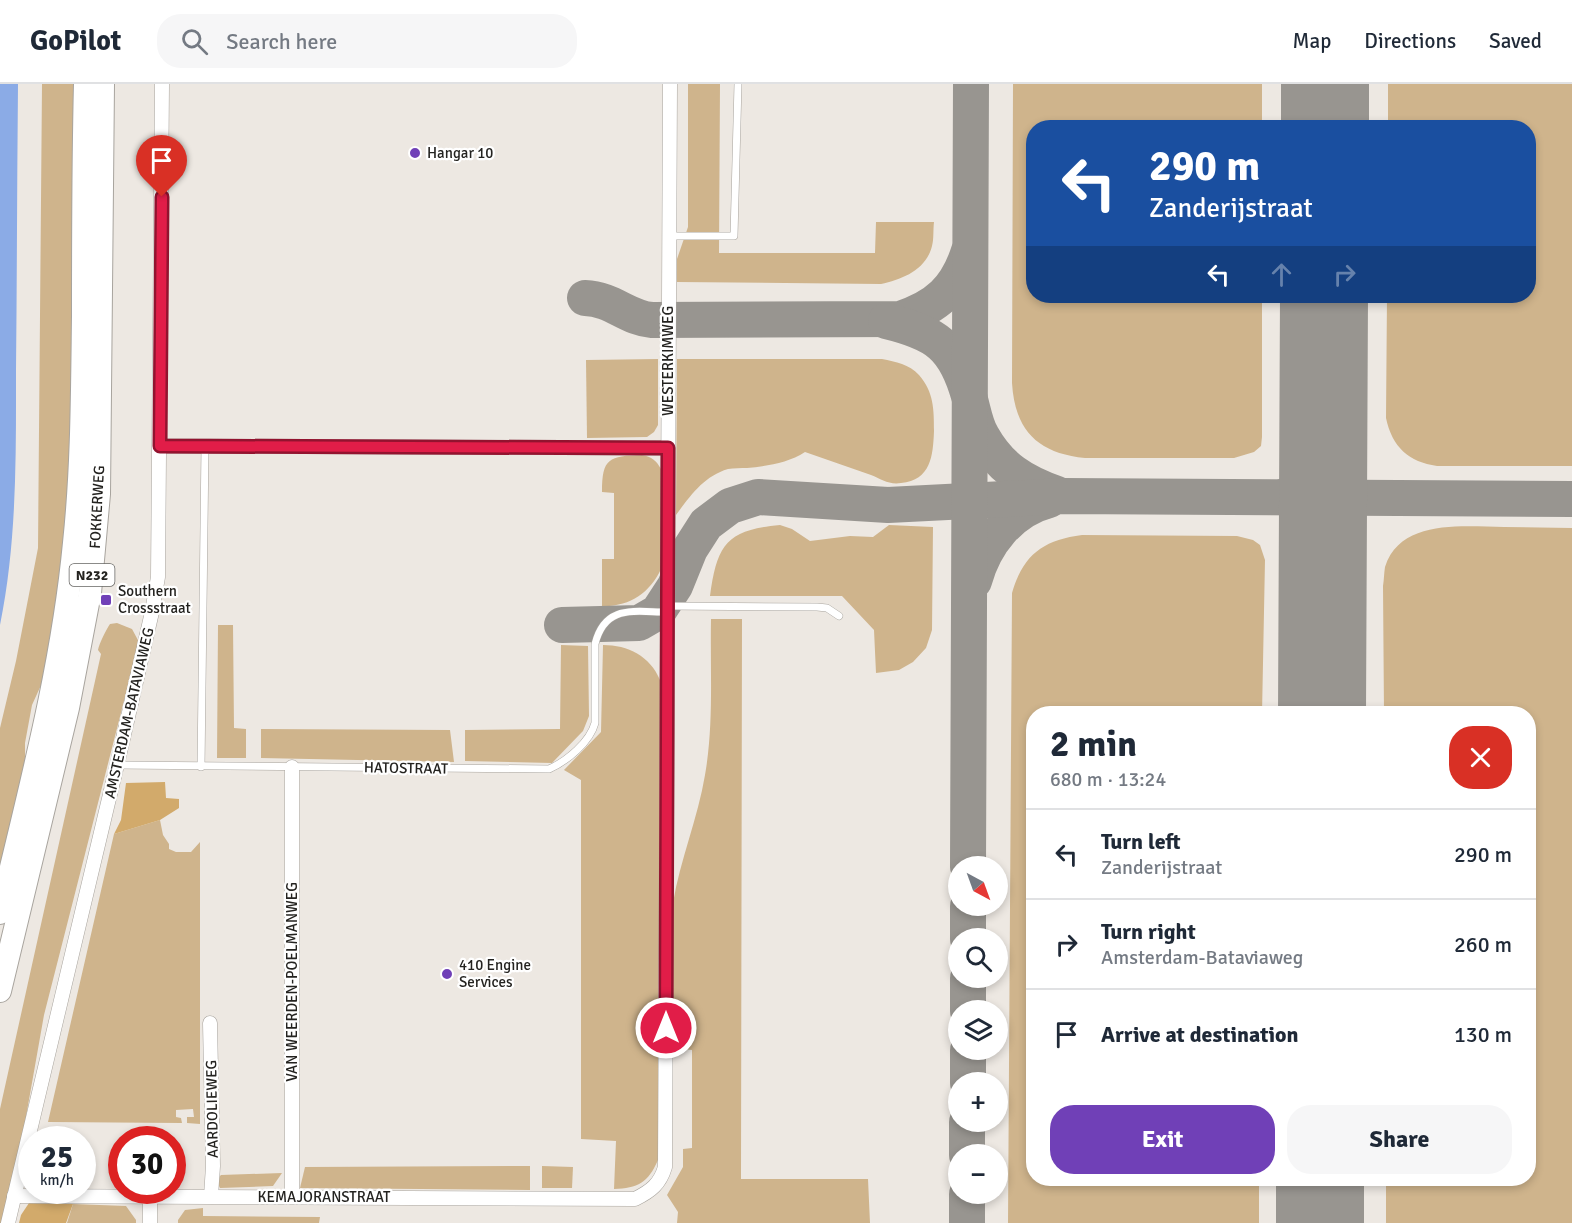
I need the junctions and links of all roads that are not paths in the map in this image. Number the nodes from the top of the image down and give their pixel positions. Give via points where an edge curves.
1 (85, 84) edge
2 (103, 84) edge
3 (162, 84) edge
4 (670, 84) edge
5 (738, 84) edge
6 (669, 236) junction
7 (160, 446) junction
8 (205, 447) junction
9 (668, 448) junction
10 (668, 609) junction
11 (839, 616) dead end
12 (117, 765) junction
13 (201, 767) junction
14 (292, 767) junction
15 (0, 913) edge
16 (0, 991) edge
17 (210, 1023) dead end
18 (14, 1196) junction
19 (108, 1196) edge
20 (186, 1196) edge
21 (211, 1196) junction
22 (292, 1197) junction
23 (635, 1199) joint
24 (150, 1204) edge
25 (8, 1223) edge
26 (150, 1223) edge

1 - 15 main road, FOKKERWEG / N232 via 82,386 74,544 50,705
2 - 16 main road, FOKKERWEG / N232 via 99,494 90,593 68,708
3 - 7 street, AMSTERDAM-BATAVIAWEG
4 - 6 street, WESTERKIMWEG
5 - 6 lane via 734,236
6 - 9 street, WESTERKIMWEG
7 - 8 street
7 - 12 street, AMSTERDAM-BATAVIAWEG via 158,578
8 - 9 street
8 - 13 lane
9 - 10 street, WESTERKIMWEG
10 - 11 lane via 817,607
10 - 14 lane, HATOSTRAAT via 615,614 606,621 595,644 593,731 549,769
10 - 23 street, WESTERKIMWEG via 665,1167 651,1191
12 - 13 lane, HATOSTRAAT
12 - 18 street, AMSTERDAM-BATAVIAWEG
13 - 14 lane, HATOSTRAAT
14 - 22 street, VAN WEERDEN-POELMANWEG
17 - 21 street, AARDOLIEWEG
18 - 19 street, KEMAJORANSTRAAT
18 - 25 street, AMSTERDAM-BATAVIAWEG
20 - 21 street, KEMAJORANSTRAAT
21 - 22 street, KEMAJORANSTRAAT
22 - 23 street, KEMAJORANSTRAAT
24 - 26 street

